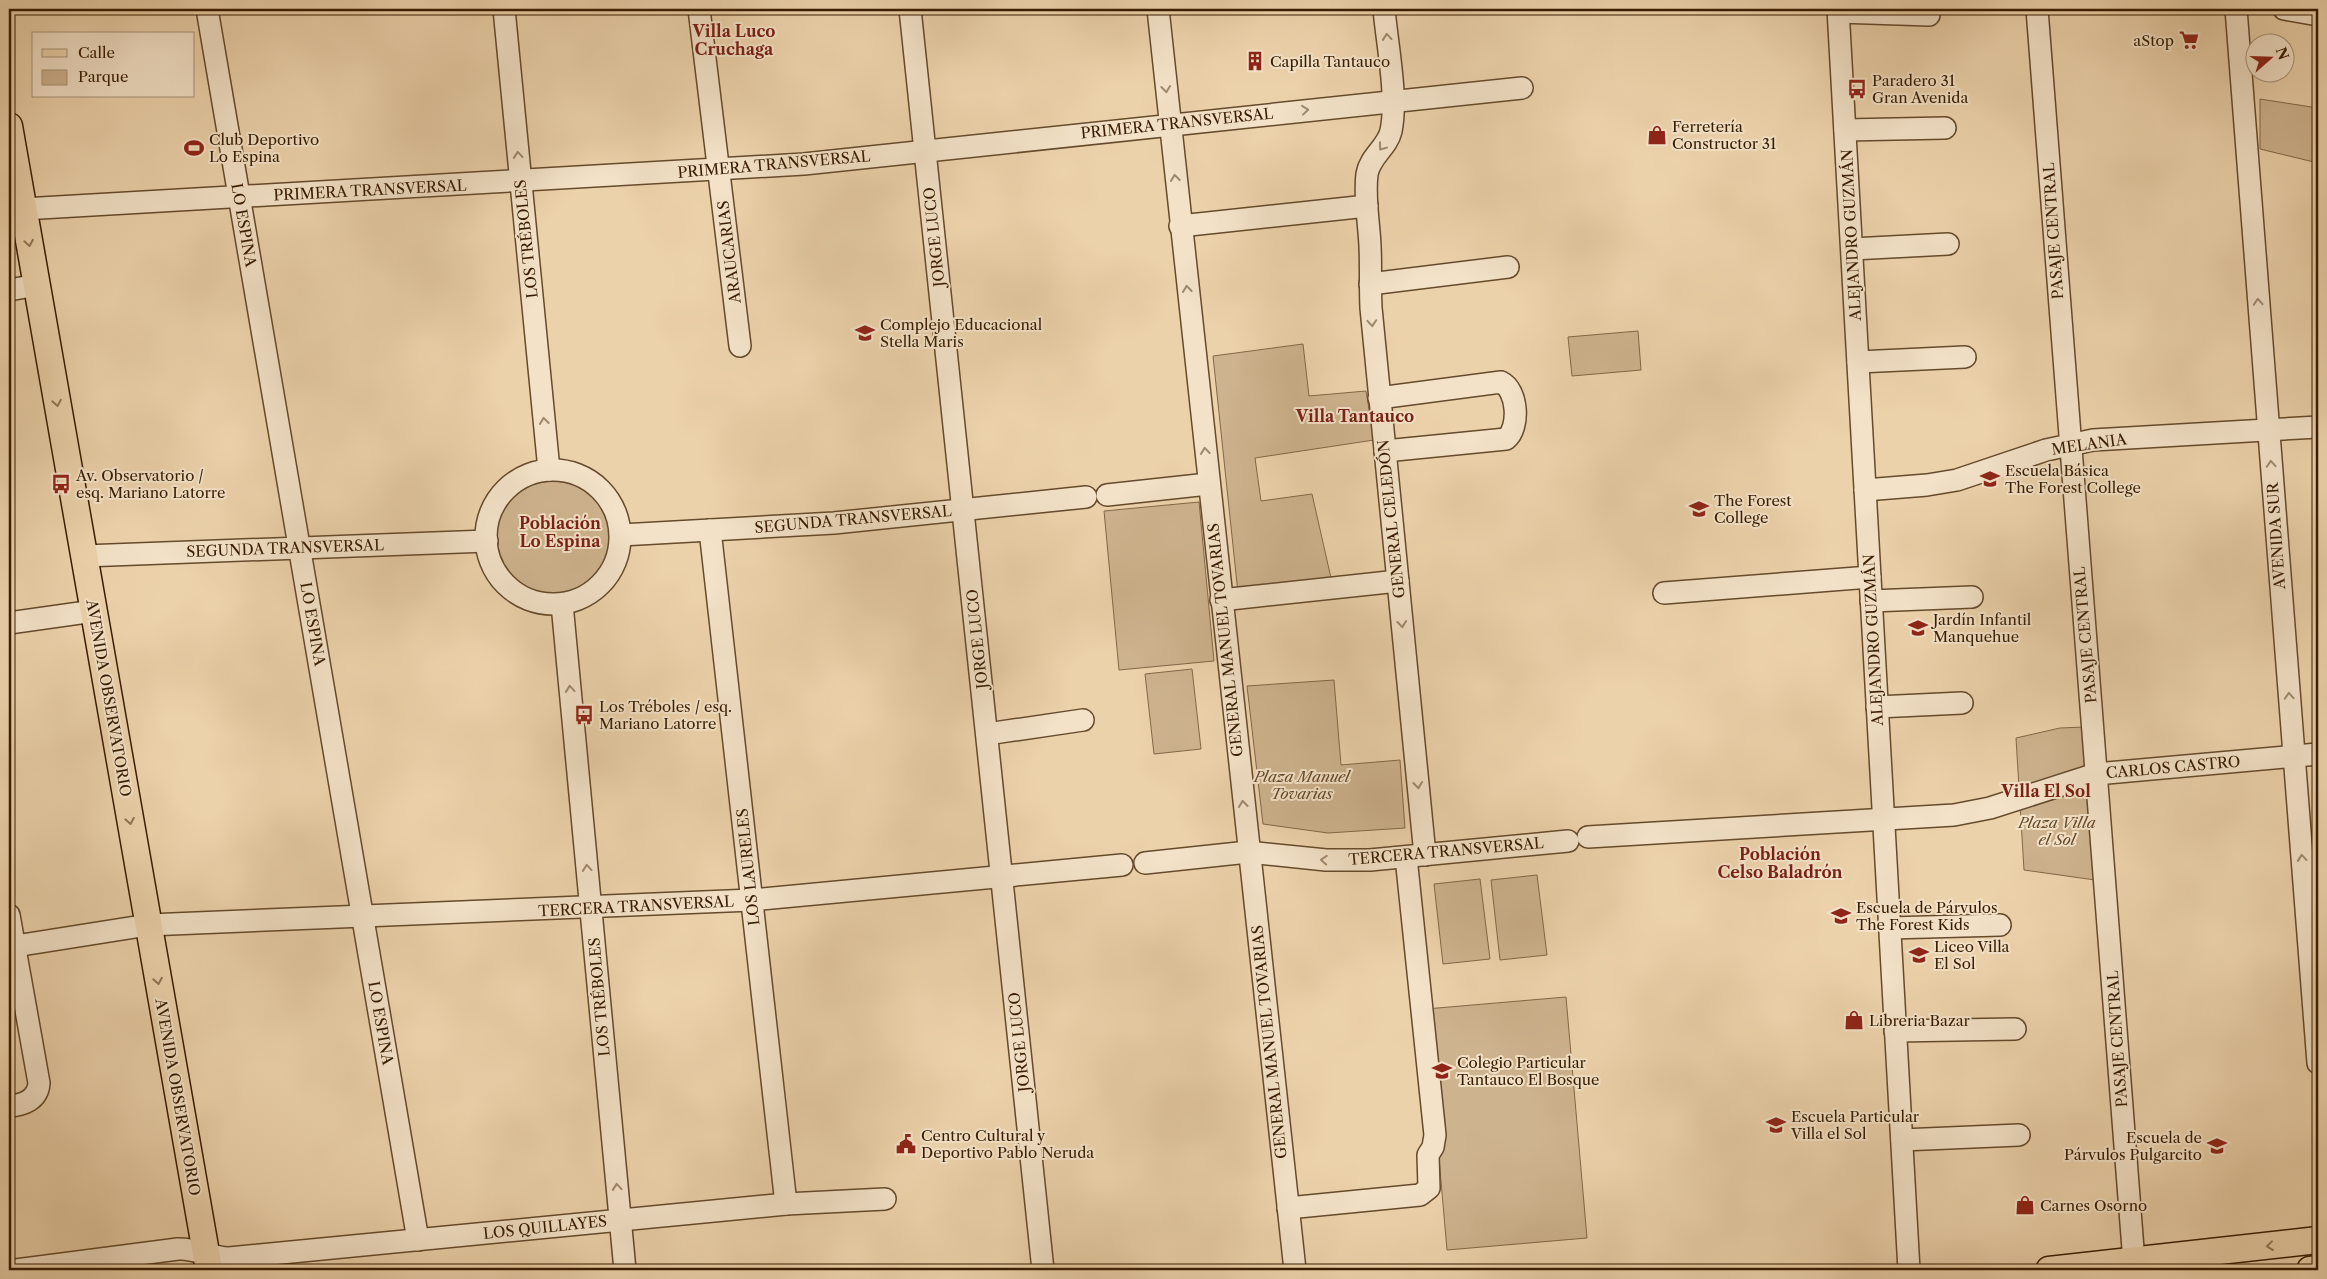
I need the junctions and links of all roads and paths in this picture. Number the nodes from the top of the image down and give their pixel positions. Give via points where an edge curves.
1 (207, 9) edge
2 (504, 9) edge
3 (699, 9) edge
4 (910, 9) edge
5 (1158, 9) edge
6 (1384, 9) edge
7 (2037, 9) edge
8 (2236, 9) edge
9 (2284, 9) edge
10 (1838, 10) edge
11 (1929, 15) dead end
12 (2318, 15) edge
13 (1522, 88) dead end
14 (1392, 101) junction
15 (1169, 124) junction
16 (9, 126) edge
17 (1945, 128) dead end
18 (1845, 130) junction
19 (925, 151) junction
20 (719, 170) junction
21 (520, 182) junction
22 (239, 197) junction
23 (1366, 206) junction
24 (23, 209) junction
25 (1180, 226) junction
26 (1948, 244) dead end
27 (1852, 249) junction
28 (1508, 267) dead end
29 (1370, 284) junction
30 (36, 286) junction
31 (9, 290) edge
32 (740, 346) dead end
33 (1966, 357) dead end
34 (1858, 362) junction
35 (1379, 398) junction
36 (2318, 427) edge
37 (2268, 430) junction
38 (2069, 444) junction
39 (1385, 451) junction
40 (548, 470) junction
41 (1208, 484) junction
42 (1865, 490) junction
43 (1107, 495) dead end
44 (1086, 497) dead end
45 (963, 510) junction
46 (710, 530) junction
47 (620, 535) junction
48 (486, 541) junction
49 (300, 548) junction
50 (84, 556) junction
51 (1870, 577) junction
52 (1398, 581) junction
53 (1664, 593) dead end
54 (1972, 597) dead end
55 (1221, 600) junction
56 (1871, 601) junction
57 (562, 604) junction
58 (94, 611) junction
59 (9, 623) edge
60 (1962, 703) dead end
61 (1877, 708) junction
62 (1083, 720) dead end
63 (987, 734) junction
64 (2318, 754) edge
65 (2294, 756) junction
66 (2096, 774) junction
67 (1883, 819) junction
68 (1248, 852) junction
69 (1415, 856) junction
70 (1145, 863) dead end
71 (1122, 865) dead end
72 (1002, 878) junction
73 (752, 900) junction
74 (590, 908) junction
75 (9, 915) edge
76 (363, 918) junction
77 (148, 925) junction
78 (2000, 925) dead end
79 (1890, 928) junction
80 (11, 947) edge
81 (2015, 1029) dead end
82 (1896, 1031) junction
83 (2318, 1063) edge
84 (9, 1106) edge
85 (2019, 1135) dead end
86 (1902, 1140) junction
87 (885, 1199) dead end
88 (786, 1204) junction
89 (1288, 1208) junction
90 (620, 1220) junction
91 (418, 1240) junction
92 (2318, 1240) edge
93 (207, 1262) edge
94 (2134, 1262) junction
95 (2318, 1269) edge
96 (16, 1270) edge
97 (625, 1270) edge
98 (1044, 1270) edge
99 (1295, 1270) edge
100 (1909, 1270) edge
101 (2049, 1270) edge
102 (2310, 1270) edge

1 - 22 street, LO ESPINA
21 -> 2 street, LOS TRÉBOLES
3 - 20 street, ARAUCARIAS
4 - 19 street, JORGE LUCO
5 -> 15 street, GENERAL MANUEL TOVARIAS
14 -> 6 street, GENERAL CELEDÓN
7 - 38 street, PASAJE CENTRAL
37 -> 8 street, AVENIDA SUR
9 - 12 street
10 - 11 street
10 - 18 street, ALEJANDRO GUZMÁN
13 - 14 street, PRIMERA TRANSVERSAL
15 -> 14 street, PRIMERA TRANSVERSAL
14 -> 23 street, GENERAL CELEDÓN via 1389,137 1371,160 1367,172
15 - 19 street, PRIMERA TRANSVERSAL
25 -> 15 street, GENERAL MANUEL TOVARIAS
16 - 24 main road, AVENIDA OBSERVATORIO
17 - 18 street
18 - 27 street, ALEJANDRO GUZMÁN
19 - 20 street, PRIMERA TRANSVERSAL
19 - 45 street, JORGE LUCO
20 - 21 street, PRIMERA TRANSVERSAL
20 - 32 street, ARAUCARIAS
21 - 22 street, PRIMERA TRANSVERSAL
40 -> 21 street, LOS TRÉBOLES
22 - 24 street, PRIMERA TRANSVERSAL
22 - 49 street, LO ESPINA
23 - 25 street
23 - 29 street, GENERAL CELEDÓN
24 -> 30 main road, AVENIDA OBSERVATORIO
41 -> 25 street, GENERAL MANUEL TOVARIAS
26 - 27 street
27 - 34 street, ALEJANDRO GUZMÁN
28 - 29 street
29 -> 35 street, GENERAL CELEDÓN
30 - 31 street
30 -> 50 main road, AVENIDA OBSERVATORIO
33 - 34 street
34 - 42 street, ALEJANDRO GUZMÁN
35 - 39 street, GENERAL CELEDÓN
35 - 39 street via 1501,382 1514,396 1514,427 1506,439
36 - 37 street, MELANIA
37 - 38 street, MELANIA
65 -> 37 street, AVENIDA SUR
38 - 42 street, MELANIA via 1957,480
38 - 66 street, PASAJE CENTRAL
39 - 52 street, GENERAL CELEDÓN
40 - 47 street via 575,474 598,487 612,504
40 - 48 street via 526,476 507,488 491,513
41 - 43 street
41 - 55 street, GENERAL MANUEL TOVARIAS
42 - 51 street, ALEJANDRO GUZMÁN
44 - 45 street, SEGUNDA TRANSVERSAL
45 - 46 street, SEGUNDA TRANSVERSAL
45 - 63 street, JORGE LUCO
46 - 47 street, SEGUNDA TRANSVERSAL
46 - 73 street, LOS LAURELES
47 - 57 street via 617,560 604,581 585,596
48 - 49 street, SEGUNDA TRANSVERSAL
48 - 57 street via 491,562 510,589 535,601
49 - 50 street, SEGUNDA TRANSVERSAL
49 - 76 street, LO ESPINA
50 - 58 main road, AVENIDA OBSERVATORIO
51 - 53 street
51 - 56 street, ALEJANDRO GUZMÁN
52 - 55 street
52 -> 69 street, GENERAL CELEDÓN
54 - 56 street
68 -> 55 street, GENERAL MANUEL TOVARIAS
56 - 61 street, ALEJANDRO GUZMÁN
74 -> 57 street, LOS TRÉBOLES
58 - 59 street
58 -> 77 main road, AVENIDA OBSERVATORIO
60 - 61 street
61 - 67 street, ALEJANDRO GUZMÁN
62 - 63 street
63 - 72 street, JORGE LUCO
64 - 65 street, CARLOS CASTRO
65 - 66 street, CARLOS CASTRO
83 -> 65 street, AVENIDA SUR
66 - 67 street, CARLOS CASTRO via 1973,812
66 - 94 street, PASAJE CENTRAL
67 - 69 street, TERCERA TRANSVERSAL via 1578,839
67 - 79 street, ALEJANDRO GUZMÁN
69 -> 68 street, TERCERA TRANSVERSAL via 1326,860
68 - 70 street, TERCERA TRANSVERSAL
68 - 89 street, GENERAL MANUEL TOVARIAS
69 - 89 street, GENERAL CELEDÓN via 1435,1135 1428,1155 1429,1188 1420,1195
71 - 72 street, TERCERA TRANSVERSAL
72 - 73 street, TERCERA TRANSVERSAL
72 - 98 street, JORGE LUCO
73 - 74 street, TERCERA TRANSVERSAL
73 - 88 street, LOS LAURELES
74 - 76 street, TERCERA TRANSVERSAL
90 -> 74 street, LOS TRÉBOLES
75 - 80 street
76 - 77 street, TERCERA TRANSVERSAL
76 - 91 street, LO ESPINA
77 - 80 street, TERCERA TRANSVERSAL
77 -> 93 main road, AVENIDA OBSERVATORIO
78 - 79 street
79 - 82 street, ALEJANDRO GUZMÁN
80 - 84 street via 39,1083 32,1098
81 - 82 street
82 - 86 street, ALEJANDRO GUZMÁN
85 - 86 street
86 - 100 street, ALEJANDRO GUZMÁN
87 - 88 street, LOS QUILLAYES
88 - 90 street, LOS QUILLAYES
89 - 99 street, GENERAL MANUEL TOVARIAS
90 - 91 street, LOS QUILLAYES
90 - 97 street, LOS TRÉBOLES
91 - 93 street, LOS QUILLAYES via 216,1257
92 -> 94 main road
93 - 96 street, LOS QUILLAYES via 192,1249 178,1249
94 - 101 main road
95 - 102 main road

